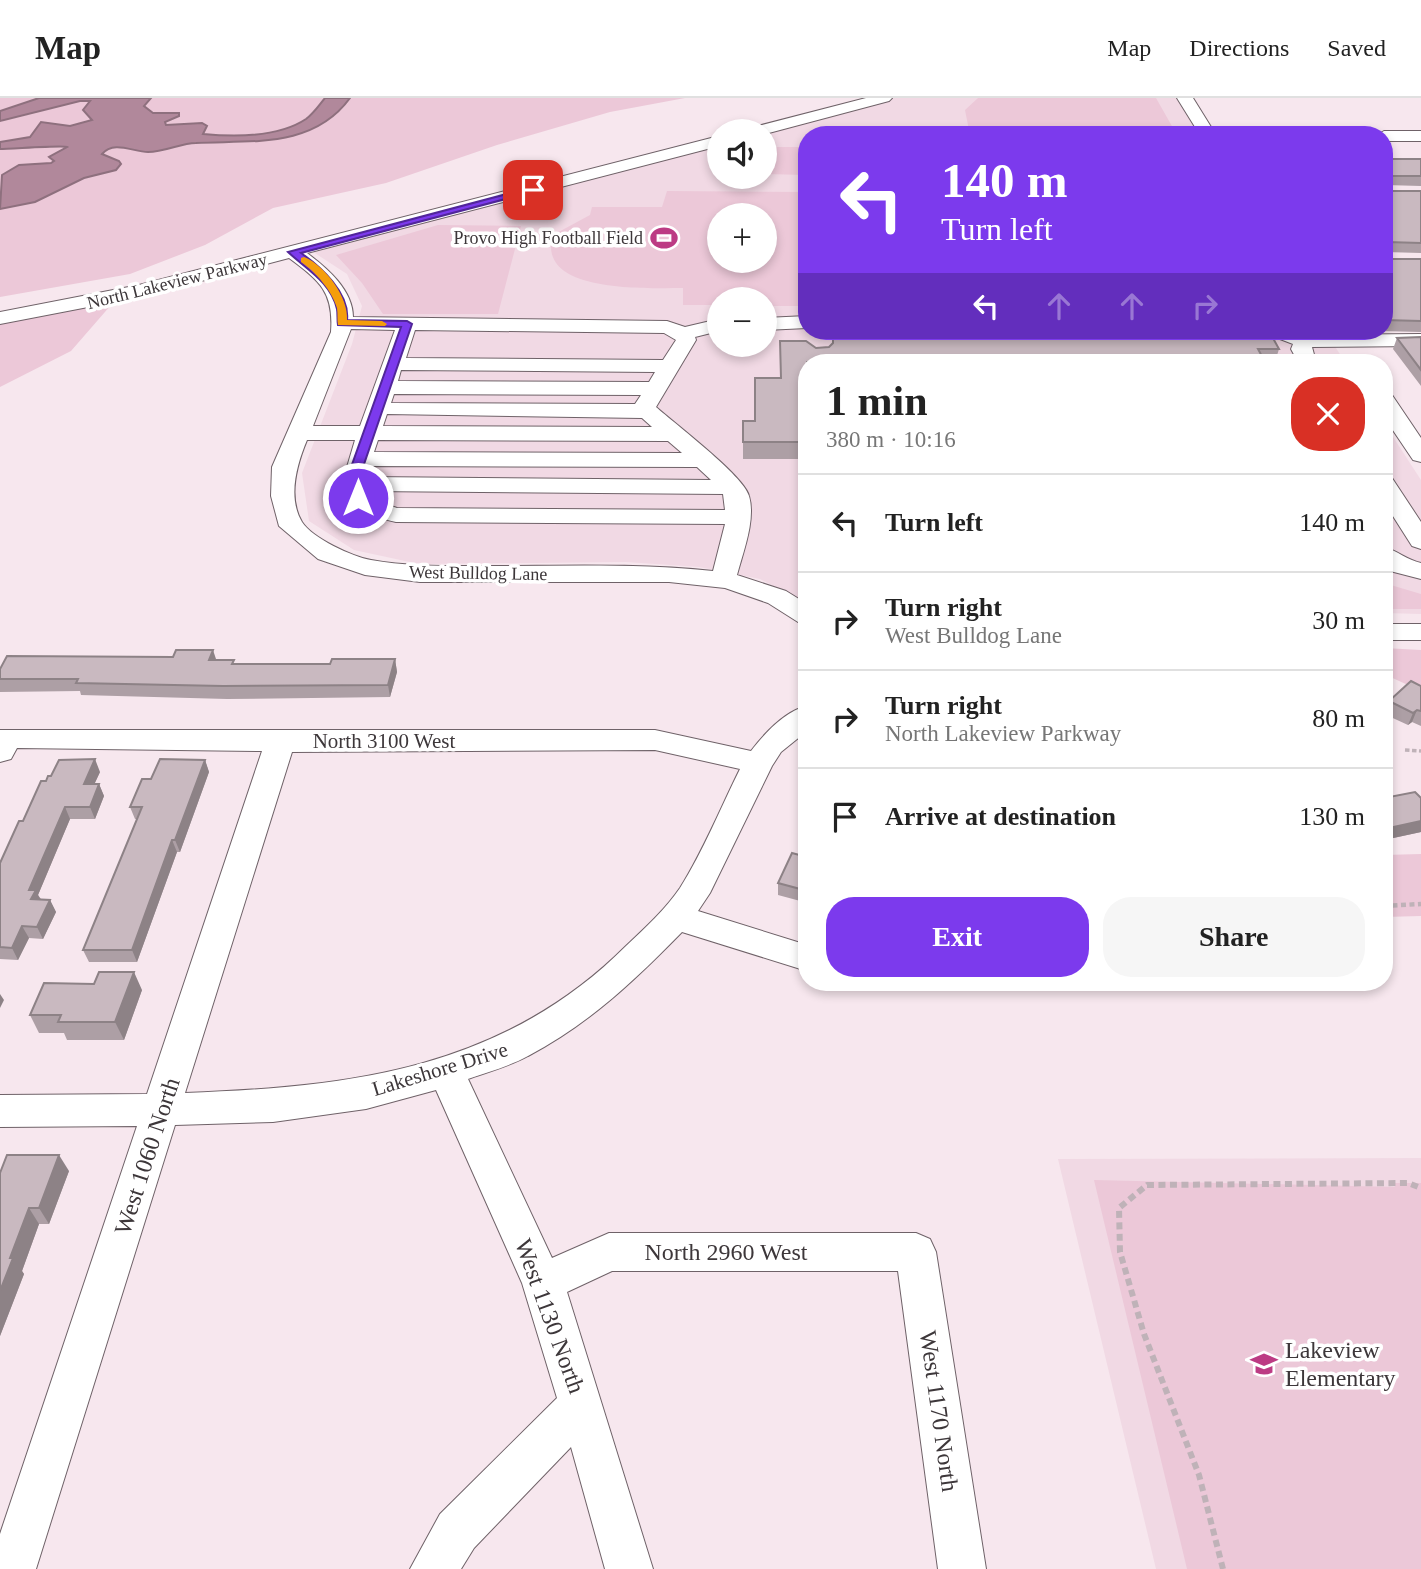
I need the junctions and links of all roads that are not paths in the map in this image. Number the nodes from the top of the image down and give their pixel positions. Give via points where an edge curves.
1 (884, 98) edge
2 (1185, 98) edge
3 (777, 126) edge
4 (1202, 126) edge
5 (1393, 136) edge
6 (1421, 136) edge
7 (707, 144) edge
8 (293, 252) junction
9 (0, 318) edge
10 (798, 322) edge
11 (341, 323) junction
12 (777, 323) edge
13 (707, 330) edge
14 (1393, 338) edge
15 (683, 339) junction
16 (1310, 340) edge
17 (1421, 340) edge
18 (1304, 341) joint
19 (400, 344) junction
20 (1303, 354) edge
21 (670, 366) junction
22 (656, 389) junction
23 (381, 398) junction
24 (646, 411) junction
25 (1393, 411) edge
26 (299, 433) junction
27 (369, 433) junction
28 (672, 434) junction
29 (1417, 442) edge
30 (360, 459) junction
31 (702, 460) junction
32 (354, 484) junction
33 (730, 487) junction
34 (1393, 497) edge
35 (737, 517) junction
36 (1421, 541) edge
37 (1393, 562) edge
38 (1421, 571) edge
39 (723, 581) junction
40 (798, 604) edge
41 (1393, 632) edge
42 (1421, 632) edge
43 (798, 722) edge
44 (280, 742) junction
45 (4, 745) edge
46 (758, 763) junction
47 (676, 917) junction
48 (798, 955) edge
49 (446, 1072) junction
50 (162, 1110) junction
51 (0, 1111) edge
52 (916, 1252) joint
53 (543, 1283) junction
54 (581, 1405) junction
55 (12, 1569) edge
56 (434, 1569) edge
57 (629, 1569) edge
58 (962, 1569) edge

1 - 3 street
2 - 4 street
5 - 6 street
7 - 8 street, North Lakeview Parkway
8 - 9 street, North Lakeview Parkway via 113,298
8 - 11 street via 314,267 334,292 343,310
10 - 12 street
11 - 19 street
11 - 26 street, West Bulldog Lane
13 - 15 street
14 - 17 street
15 - 19 street via 667,327
15 - 21 street
16 - 18 street
18 - 20 street
19 - 21 street
19 - 23 street
21 - 22 street
22 - 23 street
22 - 24 street
23 - 24 street
23 - 27 street
24 - 28 street
25 - 29 street
26 - 27 street
26 - 39 street, West Bulldog Lane via 284,467 283,496 291,526 327,554 365,566 420,574 669,574
27 - 28 street
27 - 30 street
28 - 31 street
30 - 31 street
30 - 32 street
31 - 33 street
32 - 33 street
32 - 35 street via 363,503 396,515
33 - 35 street via 737,495
34 - 36 street
35 - 39 street
37 - 38 street
39 - 40 street, West Bulldog Lane
41 - 42 street
43 - 46 street, Lakeshore Drive
44 - 45 street, North 3100 West
44 - 46 street, North 3100 West via 655,740
44 - 50 street, West 1060 North
46 - 47 street, Lakeshore Drive via 694,893
47 - 48 street
47 - 49 street, Lakeshore Drive via 616,978 565,1016 514,1047
49 - 50 street, Lakeshore Drive via 366,1093 286,1104
49 - 53 street, West 1130 North
50 - 51 street, Lakeshore Drive
50 - 55 street, West 1060 North
52 - 53 street, North 2960 West via 609,1252
52 - 58 street, West 1170 North
53 - 54 street, West 1130 North
54 - 56 street via 457,1531
54 - 57 street, West 1130 North

